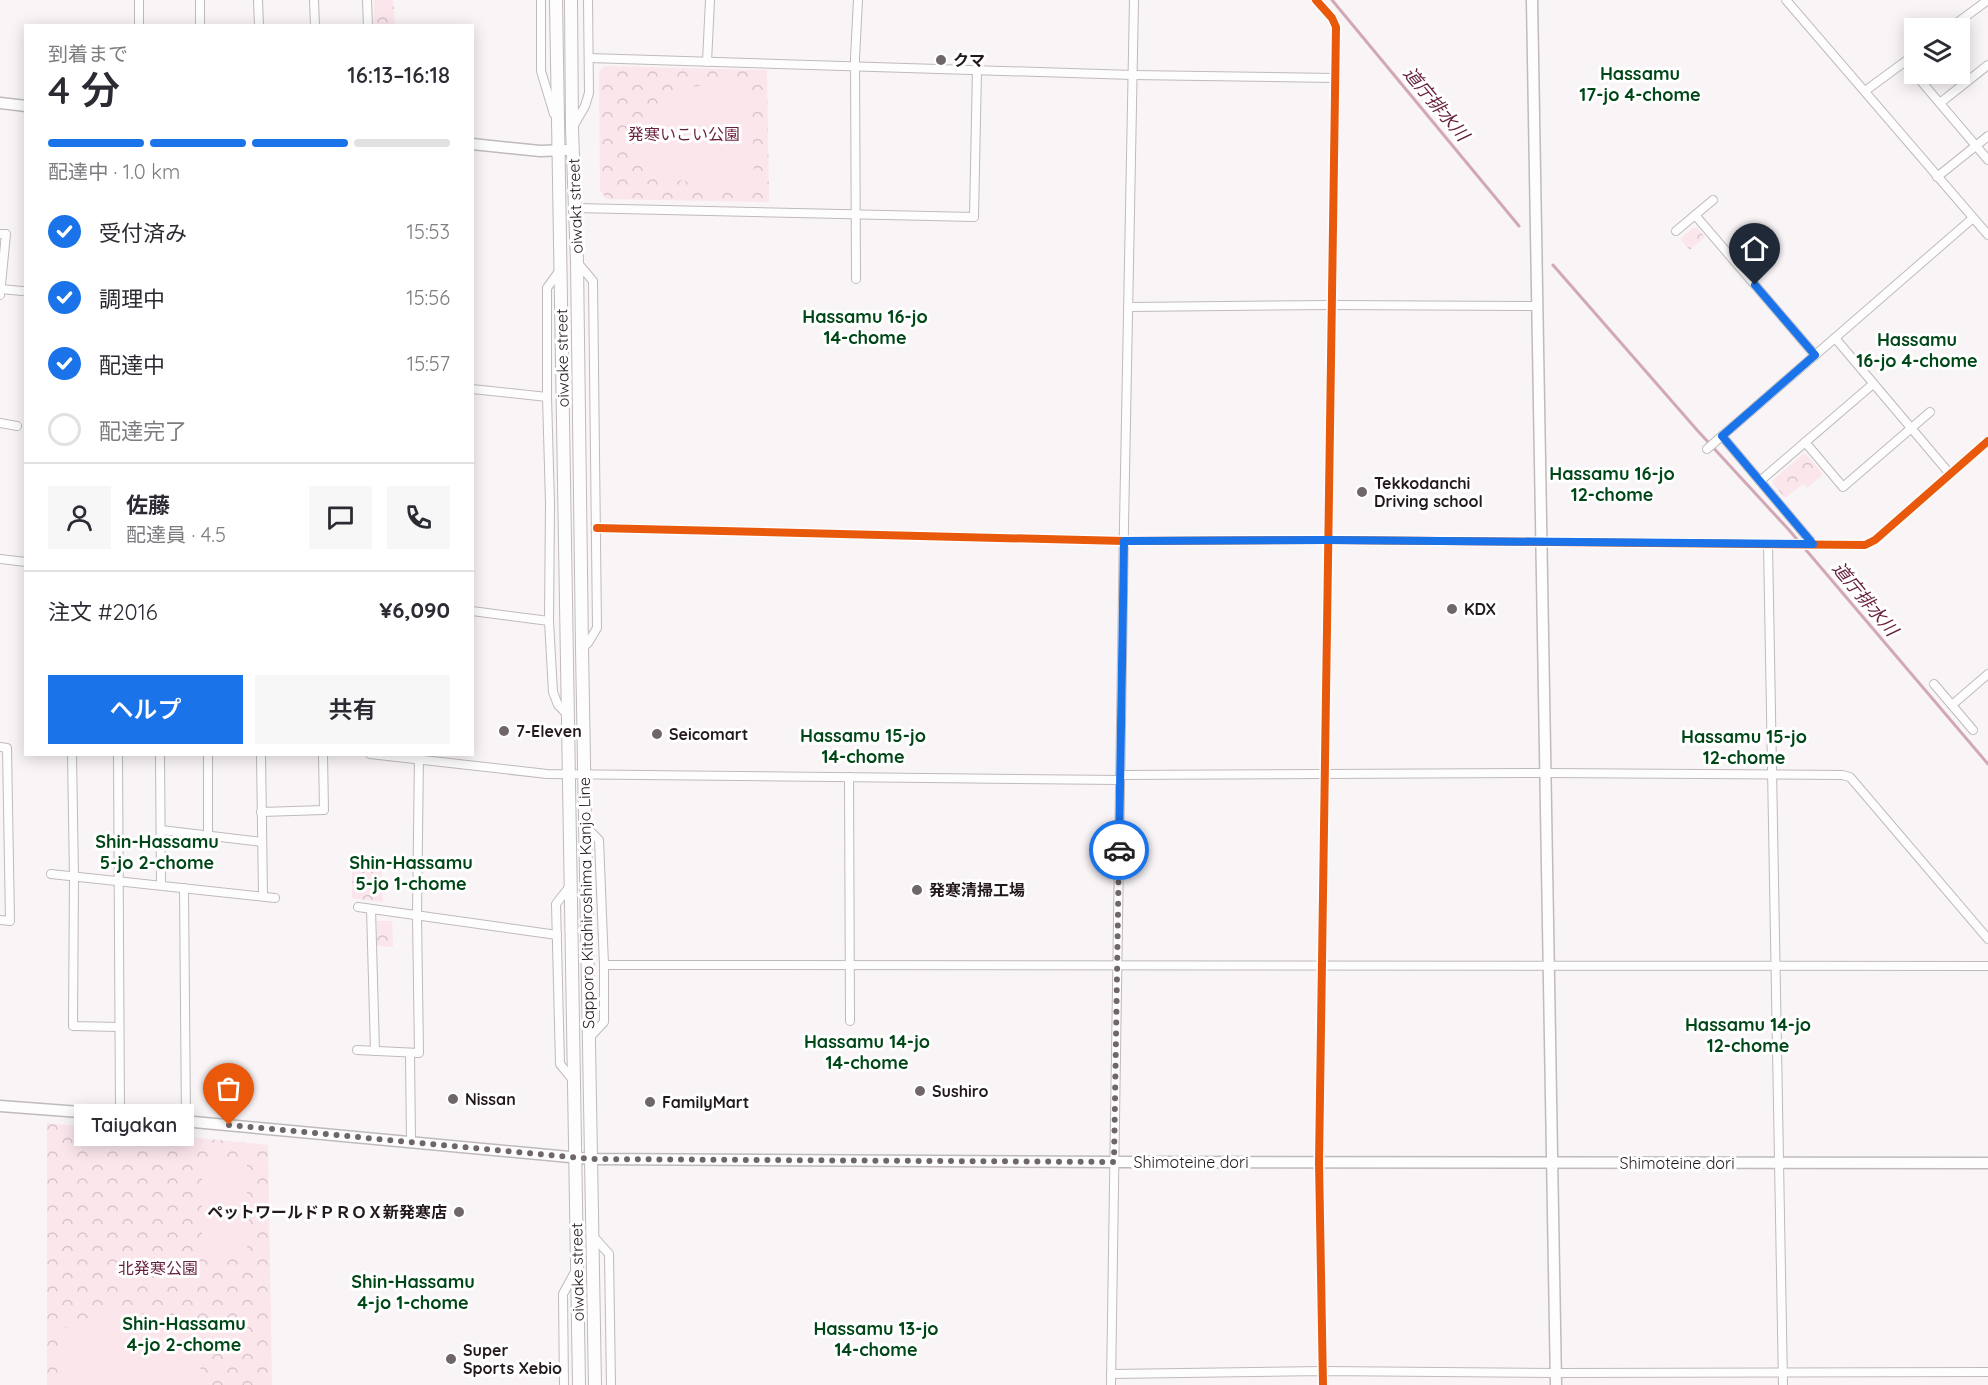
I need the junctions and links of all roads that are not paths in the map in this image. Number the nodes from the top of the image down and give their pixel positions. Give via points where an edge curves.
1 (138, 0) edge
2 (200, 0) edge
3 (258, 0) edge
4 (314, 0) edge
5 (367, 0) edge
6 (541, 0) edge
7 (556, 0) edge
8 (571, 0) edge
9 (588, 0) edge
10 (710, 0) edge
11 (858, 0) edge
12 (1134, 0) edge
13 (1316, 0) edge
14 (1532, 0) edge
15 (1786, 0) edge
16 (1988, 0) edge
17 (1964, 18) edge
18 (139, 24) edge
19 (200, 24) edge
20 (259, 24) edge
21 (315, 24) edge
22 (368, 24) edge
23 (589, 58) junction
24 (707, 62) junction
25 (1904, 63) edge
26 (1988, 65) edge
27 (855, 66) junction
28 (977, 69) junction
29 (1132, 75) junction
30 (1335, 78) junction
31 (1924, 84) edge
32 (1865, 91) junction
33 (0, 103) edge
34 (1940, 103) junction
35 (24, 106) edge
36 (572, 129) junction
37 (558, 130) junction
38 (1988, 136) edge
39 (474, 144) edge
40 (1976, 146) junction
41 (559, 149) junction
42 (573, 150) junction
43 (1988, 160) edge
44 (1937, 177) junction
45 (1713, 200) dead end
46 (576, 208) junction
47 (855, 213) junction
48 (1695, 215) junction
49 (1973, 218) junction
50 (1676, 231) dead end
51 (0, 234) edge
52 (1988, 235) edge
53 (577, 262) junction
54 (561, 270) junction
55 (856, 279) dead end
56 (0, 289) edge
57 (22, 291) dead end
58 (0, 295) edge
59 (1332, 305) junction
60 (1538, 306) junction
61 (1129, 307) junction
62 (1835, 338) junction
63 (1815, 355) junction
64 (1873, 384) junction
65 (474, 389) edge
66 (547, 397) junction
67 (1930, 412) dead end
68 (0, 423) edge
69 (17, 426) dead end
70 (1911, 429) junction
71 (1721, 437) junction
72 (1988, 441) edge
73 (1805, 442) junction
74 (1707, 449) dead end
75 (1950, 474) junction
76 (1760, 481) junction
77 (597, 528) junction
78 (1328, 540) junction
79 (1124, 541) junction
80 (1542, 541) junction
81 (1768, 544) junction
82 (1810, 544) junction
83 (0, 559) edge
84 (24, 562) edge
85 (474, 611) edge
86 (549, 621) junction
87 (582, 648) junction
88 (1988, 674) edge
89 (1934, 684) dead end
90 (1952, 705) junction
91 (568, 715) junction
92 (1973, 730) dead end
93 (0, 747) edge
94 (72, 756) edge
95 (118, 756) edge
96 (160, 756) edge
97 (208, 756) edge
98 (261, 756) edge
99 (323, 756) edge
100 (394, 756) edge
101 (419, 758) edge
102 (1546, 772) junction
103 (584, 773) junction
104 (569, 774) junction
105 (1325, 774) junction
106 (1773, 774) junction
107 (849, 777) junction
108 (1120, 777) junction
109 (261, 812) junction
110 (585, 826) junction
111 (161, 830) junction
112 (208, 834) junction
113 (261, 842) junction
114 (51, 874) dead end
115 (74, 877) junction
116 (119, 881) junction
117 (571, 884) junction
118 (161, 885) junction
119 (184, 888) junction
120 (263, 896) junction
121 (275, 898) dead end
122 (357, 907) dead end
123 (371, 909) junction
124 (417, 916) junction
125 (0, 920) edge
126 (557, 935) junction
127 (1988, 939) edge
128 (604, 964) junction
129 (1322, 964) junction
130 (1117, 965) junction
131 (1776, 965) junction
132 (849, 966) junction
133 (1550, 966) junction
134 (1988, 966) edge
135 (850, 1021) dead end
136 (119, 1027) junction
137 (589, 1038) junction
138 (357, 1050) dead end
139 (375, 1051) junction
140 (411, 1053) junction
141 (574, 1082) junction
142 (0, 1106) edge
143 (120, 1115) junction
144 (186, 1121) junction
145 (411, 1142) junction
146 (575, 1158) junction
147 (591, 1159) junction
148 (1319, 1161) junction
149 (1114, 1162) junction
150 (1553, 1163) junction
151 (1779, 1163) junction
152 (1988, 1163) edge
153 (592, 1236) junction
154 (577, 1268) junction
155 (1323, 1371) junction
156 (1783, 1372) junction
157 (1988, 1372) edge
158 (1556, 1373) junction
159 (1111, 1374) junction
160 (564, 1385) edge
161 (579, 1385) edge
162 (595, 1385) edge
163 (611, 1385) edge
164 (1111, 1385) edge
165 (1323, 1385) edge
166 (1556, 1385) edge
167 (1783, 1385) edge

1 - 18 street
2 - 19 street
3 - 20 street
4 - 21 street
5 - 22 street
6 - 37 street via 541,70
7 - 37 main road, oiwake street
8 - 36 main road
9 - 23 street
10 - 24 street
11 - 27 street
12 - 29 street
13 - 30 street via 1336,27
14 - 60 main road
15 - 32 street
16 - 17 street
23 - 24 street
23 - 36 street via 589,93
24 - 27 street
25 - 32 street
26 - 34 street
27 - 28 street
27 - 47 street
28 - 29 street
28 - 47 street via 974,217
29 - 30 street
29 - 61 street
30 - 59 street
31 - 34 street
32 - 44 street
33 - 35 main road
34 - 40 street
36 - 42 main road
37 - 41 main road, oiwake street
38 - 40 street
39 - 41 main road via 540,151
40 - 43 street
40 - 44 street
41 - 42 main road
41 - 54 main road, oiwake street
42 - 46 main road, oiwakt street
44 - 49 street
45 - 48 street
46 - 47 street
46 - 53 main road, oiwakt street
47 - 55 street
48 - 50 street
48 - 63 street
49 - 52 street
49 - 62 street
51 - 56 street via 6,234
53 - 77 street via 593,281
53 - 87 main road, oiwake street
54 - 66 street via 547,288
54 - 91 main road, oiwake street
56 - 57 street
56 - 58 street
59 - 60 street
59 - 61 street
59 - 78 street
60 - 80 main road
61 - 79 street
62 - 63 street
62 - 64 street
63 - 71 street
64 - 70 street
64 - 73 street
65 - 66 street
66 - 86 street
67 - 70 street
68 - 69 street
70 - 73 street via 1844,487
70 - 75 street
71 - 74 street
71 - 76 street
72 - 75 street
73 - 76 street
75 - 82 street via 1875,540 1865,545
76 - 82 street
77 - 79 street
77 - 87 street via 597,628
78 - 79 street
78 - 80 street
78 - 105 street
79 - 108 street
80 - 81 street
80 - 102 main road
81 - 82 street
81 - 106 street
83 - 84 street
85 - 86 street
86 - 91 street via 553,692
87 - 103 main road, Sapporo Kitahiroshima Kanjo Line
88 - 90 street
89 - 90 street
90 - 92 street
91 - 104 main road, Sapporo Kitahiroshima Kanjo Line
93 - 125 street via 7,748 10,921
94 - 115 street
95 - 116 street
96 - 111 street
97 - 112 street
98 - 109 street
99 - 109 street via 324,810
100 - 101 street
101 - 104 street
101 - 124 street
102 - 105 street
102 - 106 street
102 - 133 main road
103 - 104 street
103 - 107 street
103 - 110 main road, Sapporo Kitahiroshima Kanjo Line
104 - 117 main road, Sapporo Kitahiroshima Kanjo Line
105 - 108 street
105 - 129 street
106 - 127 street via 1850,777
106 - 131 street
107 - 108 street
107 - 132 street
108 - 130 street
109 - 113 street
110 - 128 street via 599,840
110 - 137 main road, Sapporo Kitahiroshima Kanjo Line
111 - 112 street
111 - 118 street
112 - 113 street
113 - 120 street
114 - 115 street
115 - 116 street
115 - 136 street via 73,1026
116 - 118 street
116 - 136 street
117 - 126 street via 556,904
117 - 141 main road, Sapporo Kitahiroshima Kanjo Line
118 - 119 street
119 - 120 street
119 - 144 street
120 - 121 street
122 - 123 street
123 - 124 street
123 - 139 street
124 - 126 street
124 - 140 street via 419,1053
126 - 141 street via 560,1064
128 - 132 street
128 - 137 street via 604,1022
129 - 130 street
129 - 133 street
129 - 148 street
130 - 132 street
130 - 149 street
131 - 133 street
131 - 134 street
131 - 151 street
132 - 135 street
133 - 150 main road
136 - 143 street
137 - 147 main road, Sapporo Kitahiroshima Kanjo Line
138 - 139 street
139 - 140 street
140 - 145 street
141 - 146 main road, Sapporo Kitahiroshima Kanjo Line
142 - 143 main road, Shimoteine dori
143 - 144 main road, Shimoteine dori
144 - 145 main road, Shimoteine dori
145 - 146 main road, Shimoteine dori
146 - 147 main road, Shimoteine dori
146 - 154 main road, oiwake street
147 - 149 main road, Shimoteine dori
147 - 153 main road, oiwake street
148 - 149 main road, Shimoteine dori
148 - 150 main road, Shimoteine dori
148 - 155 street
149 - 159 street
150 - 151 main road, Shimoteine dori
150 - 158 main road
151 - 152 main road, Shimoteine dori
151 - 156 street
153 - 162 main road, oiwake street
153 - 163 street via 609,1254
154 - 160 street via 563,1293
154 - 161 main road, oiwake street
155 - 158 street
155 - 159 street
155 - 165 street
156 - 157 street
156 - 158 street
156 - 167 street
158 - 166 main road
159 - 164 street

